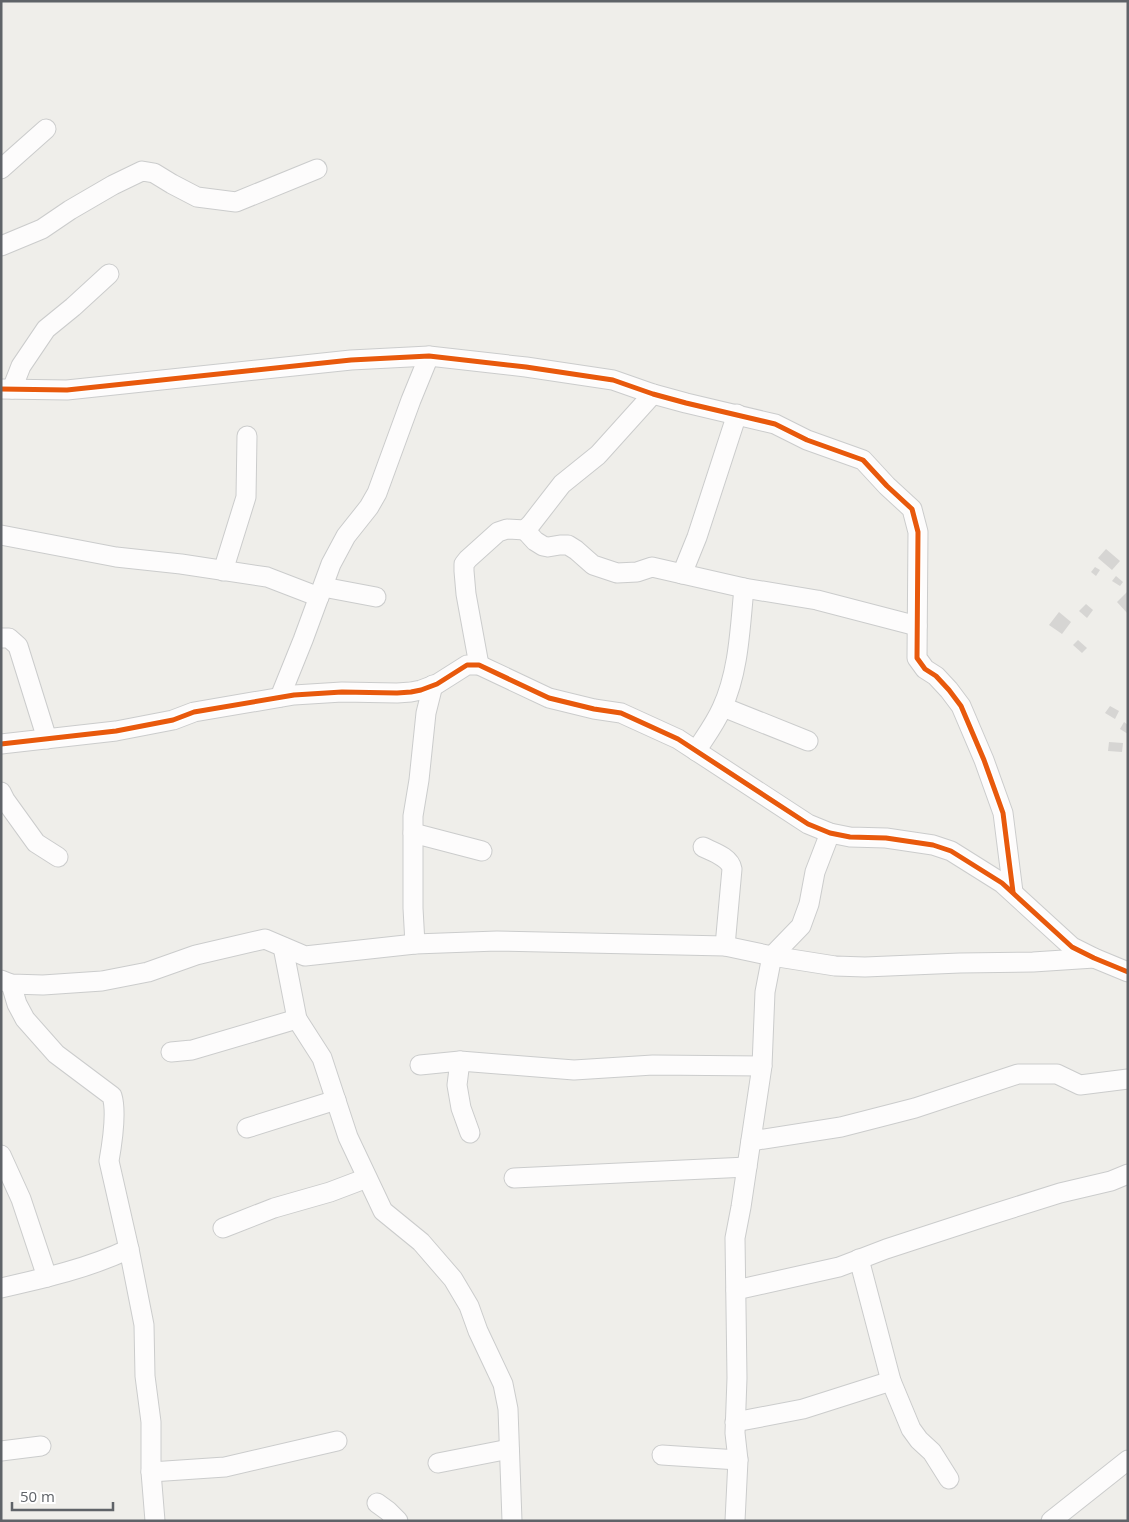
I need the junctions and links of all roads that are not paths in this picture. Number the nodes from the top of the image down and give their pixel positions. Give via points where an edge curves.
1 (46, 129) dead end
2 (1, 169) edge
3 (317, 169) dead end
4 (1, 246) edge
5 (109, 274) dead end
6 (429, 356) junction
7 (7, 389) edge
8 (653, 394) junction
9 (737, 414) junction
10 (247, 436) dead end
11 (525, 530) junction
12 (1, 535) edge
13 (223, 571) junction
14 (682, 574) junction
15 (744, 588) junction
16 (321, 592) junction
17 (376, 597) dead end
18 (916, 626) junction
19 (1, 638) edge
20 (479, 665) junction
21 (433, 685) junction
22 (280, 696) junction
23 (723, 707) junction
24 (47, 739) junction
25 (808, 741) dead end
26 (1, 744) edge
27 (696, 751) junction
28 (1, 792) edge
29 (413, 833) junction
30 (830, 833) junction
31 (702, 847) dead end
32 (482, 850) dead end
33 (58, 857) dead end
34 (1013, 892) junction
35 (415, 944) junction
36 (725, 946) junction
37 (283, 947) junction
38 (772, 956) junction
39 (1094, 958) junction
40 (1128, 972) edge
41 (6, 982) edge
42 (297, 1019) junction
43 (171, 1052) dead end
44 (460, 1061) junction
45 (420, 1064) dead end
46 (762, 1066) junction
47 (1128, 1078) edge
48 (336, 1100) junction
49 (248, 1128) dead end
50 (470, 1133) dead end
51 (751, 1141) junction
52 (1, 1155) edge
53 (747, 1167) junction
54 (1128, 1174) edge
55 (367, 1178) junction
56 (514, 1178) dead end
57 (223, 1228) dead end
58 (129, 1249) junction
59 (859, 1259) junction
60 (47, 1277) junction
61 (1, 1288) edge
62 (736, 1290) junction
63 (892, 1381) junction
64 (735, 1422) junction
65 (337, 1441) dead end
66 (41, 1446) dead end
67 (509, 1449) junction
68 (1, 1451) edge
69 (662, 1455) dead end
70 (738, 1460) junction
71 (1128, 1460) edge
72 (438, 1463) dead end
73 (151, 1472) junction
74 (949, 1479) dead end
75 (376, 1504) dead end
76 (155, 1521) edge
77 (398, 1521) edge
78 (512, 1521) edge
79 (735, 1521) edge
80 (1052, 1521) edge

1 - 2 street
3 - 4 street via 236,202 197,197 154,173 142,171 42,229
5 - 7 street via 46,329
6 - 7 street via 341,360 67,390
6 - 8 street via 613,380
6 - 16 street via 378,493 346,536
8 - 9 street
8 - 11 street via 598,456 562,484
9 - 14 street
9 - 18 street via 775,424 863,460 912,509 918,532
10 - 13 street via 246,497
11 - 14 street via 543,546 568,545 593,564 617,573 652,568
11 - 20 street via 498,532 464,564
12 - 13 street
13 - 16 street via 267,577
14 - 15 street
15 - 18 street via 817,600
15 - 23 street via 738,650
16 - 17 street
16 - 22 street
18 - 34 street via 917,658 961,706 984,760 1003,813
19 - 24 street via 9,638 18,646
20 - 21 street via 467,665
20 - 27 street via 549,698 621,713 678,739
21 - 22 street via 397,693
21 - 29 street via 426,713
22 - 24 street via 116,731
23 - 25 street
23 - 27 street
24 - 26 street
27 - 30 street via 808,824
28 - 33 street via 36,843
29 - 32 street
29 - 35 street
30 - 34 street via 933,845 951,851
30 - 38 street via 815,872 801,926
31 - 36 street via 731,864
34 - 39 street via 1072,946
35 - 36 street via 497,941
35 - 37 street via 305,956
36 - 38 street
37 - 41 street via 265,939 196,955 148,972 102,981 43,985
37 - 42 street
38 - 39 street via 835,966 865,967
38 - 46 street via 765,992
39 - 40 street
41 - 58 street via 25,1019 56,1054 112,1096 109,1161
42 - 43 street via 192,1050
42 - 48 street via 322,1058
44 - 45 street
44 - 46 street via 574,1070 654,1065
44 - 50 street via 457,1085
46 - 51 street
47 - 51 street via 1080,1085 1057,1074 1018,1074 915,1108 841,1127
48 - 49 street
48 - 55 street via 348,1137
51 - 53 street
52 - 60 street via 21,1198
53 - 56 street
53 - 62 street via 734,1238
54 - 59 street
55 - 57 street
55 - 67 street via 384,1211 422,1242 454,1278 470,1306 503,1384 508,1409
58 - 60 street
58 - 73 street via 144,1325
59 - 62 street via 839,1267
59 - 63 street
60 - 61 street
62 - 64 street
63 - 64 street via 804,1409
63 - 74 street via 911,1429 932,1452
64 - 70 street
65 - 73 street via 225,1467
66 - 68 street
67 - 72 street
67 - 78 street
69 - 70 street
70 - 79 street
71 - 80 street
73 - 76 street
75 - 77 street

